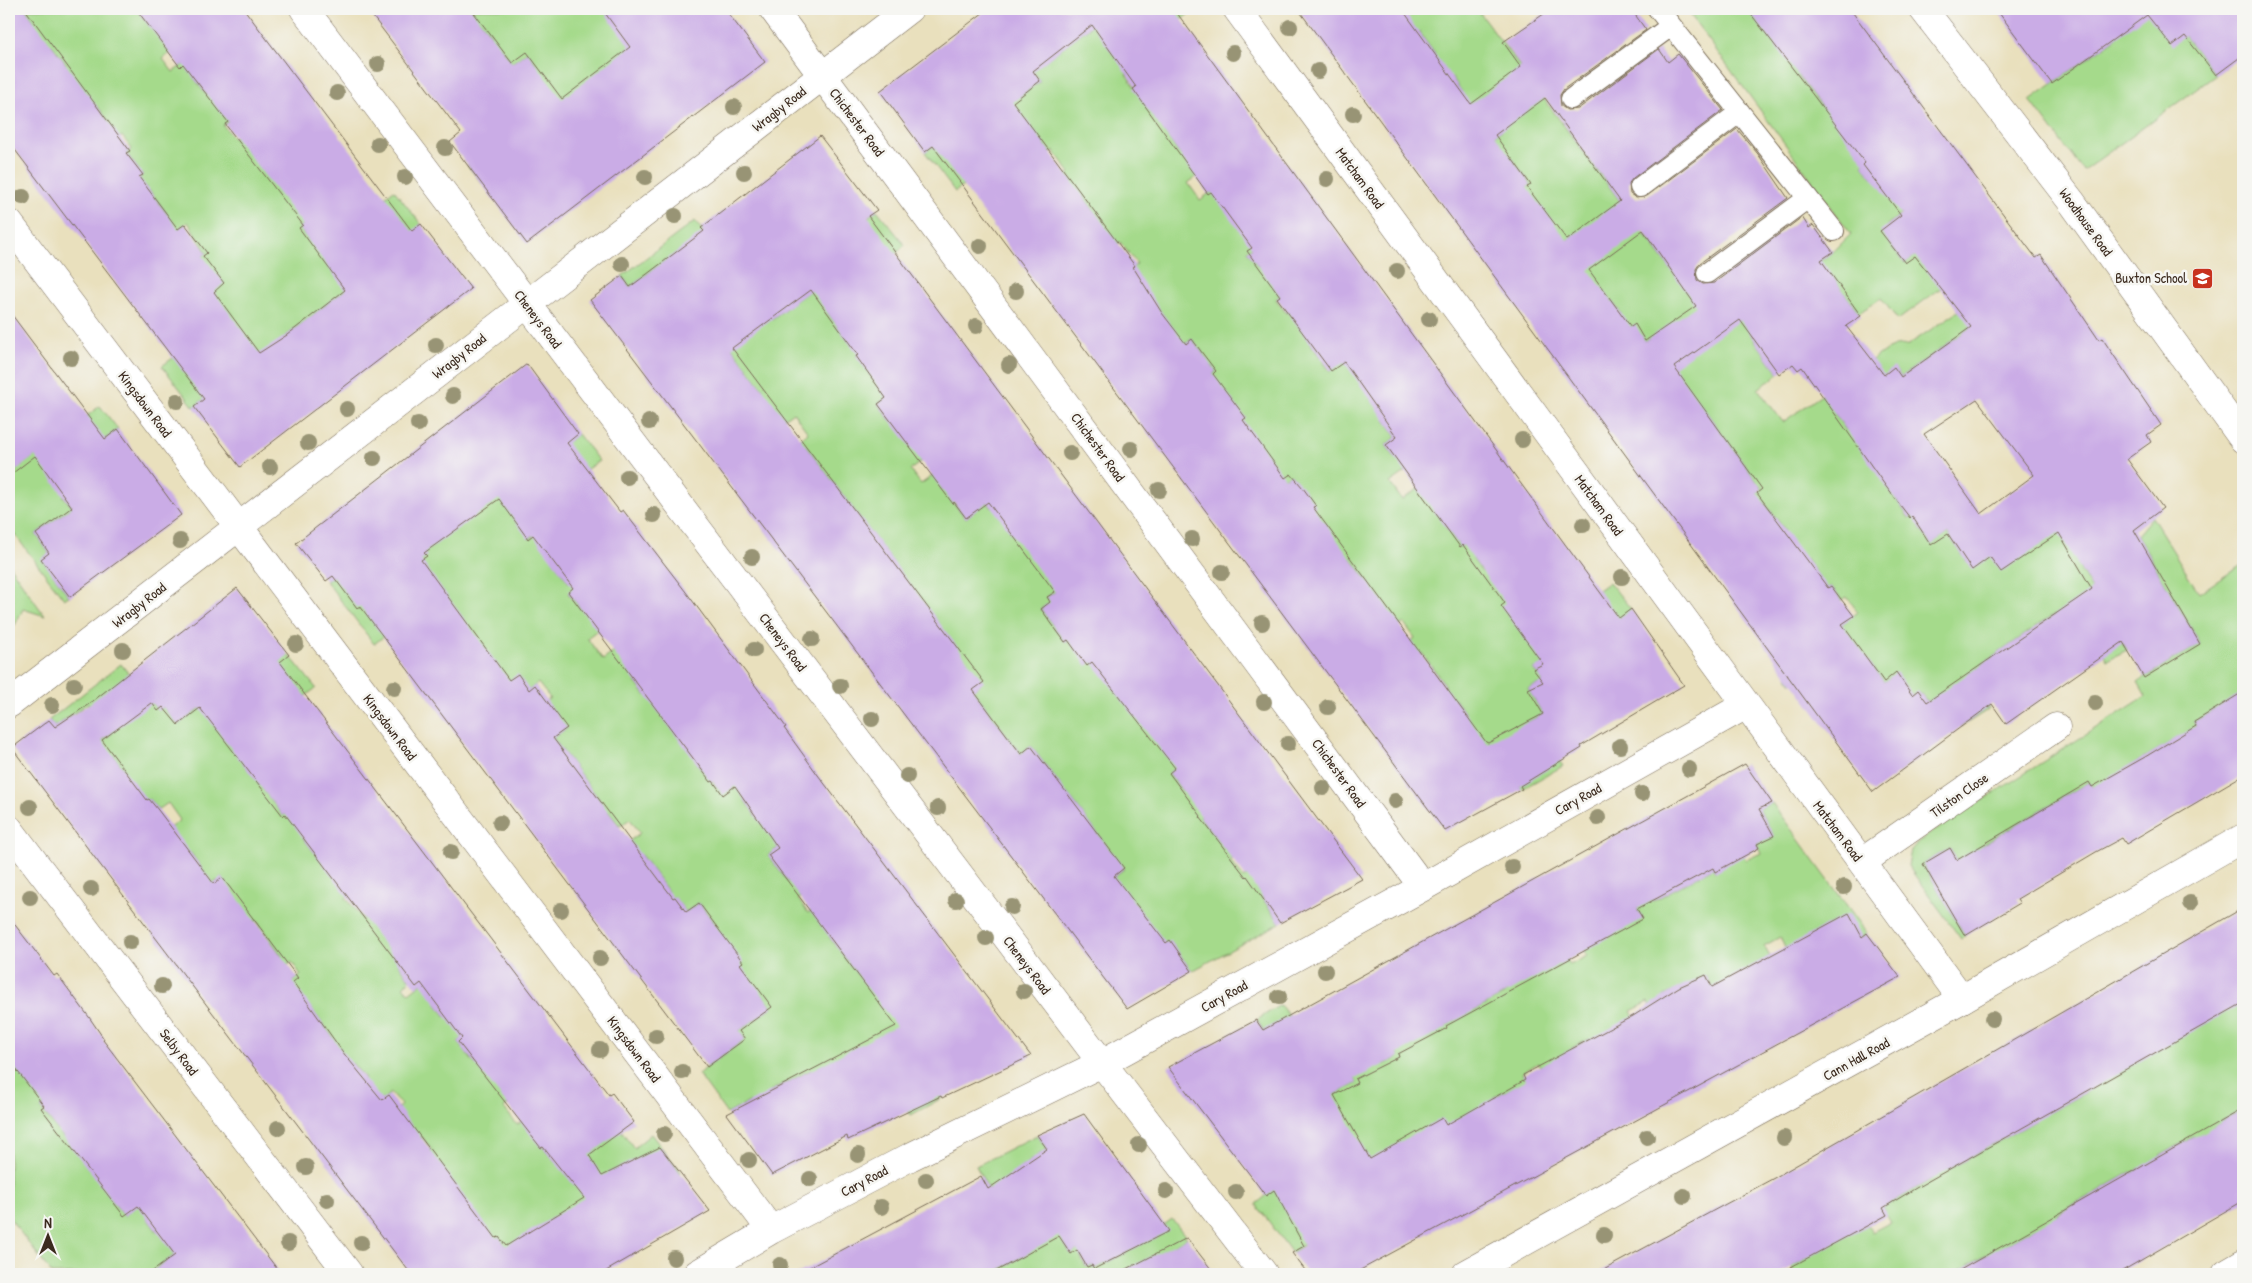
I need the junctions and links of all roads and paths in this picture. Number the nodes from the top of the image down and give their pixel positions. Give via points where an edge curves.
1 (304, 9) edge
2 (773, 9) edge
3 (909, 9) edge
4 (1237, 9) edge
5 (1658, 9) edge
6 (1923, 9) edge
7 (1671, 26) junction
8 (822, 75) junction
9 (1571, 99) dead end
10 (1740, 112) junction
11 (1640, 187) dead end
12 (1808, 198) junction
13 (9, 223) edge
14 (1834, 231) dead end
15 (1707, 273) dead end
16 (527, 304) junction
17 (2243, 439) edge
18 (239, 528) junction
19 (9, 704) edge
20 (1746, 705) junction
21 (2056, 727) dead end
22 (9, 830) edge
23 (2243, 838) edge
24 (1862, 862) junction
25 (1423, 887) junction
26 (1962, 1000) junction
27 (1102, 1063) junction
28 (771, 1230) junction
29 (2243, 1264) edge
30 (349, 1274) edge
31 (697, 1274) edge
32 (1264, 1274) edge
33 (1466, 1274) edge
34 (2226, 1274) edge

1 - 16 street, Cheneys Road
2 - 8 street, Chichester Road
3 - 8 street, Wragby Road
4 - 20 street, Matcham Road
5 - 7 lane
6 - 17 street, Woodhouse Road via 2071,201
7 - 9 lane
7 - 10 lane
8 - 16 street, Wragby Road
8 - 25 street, Chichester Road
10 - 11 lane
10 - 12 lane
12 - 14 lane
12 - 15 lane
13 - 18 street, Kingsdown Road
16 - 18 street, Wragby Road
16 - 27 street, Cheneys Road
18 - 19 street, Wragby Road
18 - 28 street, Kingsdown Road
20 - 24 street, Matcham Road
20 - 25 street, Cary Road
21 - 24 street, Tilston Close
22 - 30 street, Selby Road
23 - 26 street, Cann Hall Road
24 - 26 street, Matcham Road
25 - 27 street, Cary Road
26 - 33 street, Cann Hall Road
27 - 28 street, Cary Road via 910,1157
27 - 32 street, Cheneys Road
28 - 31 street, Cary Road
29 - 34 street

